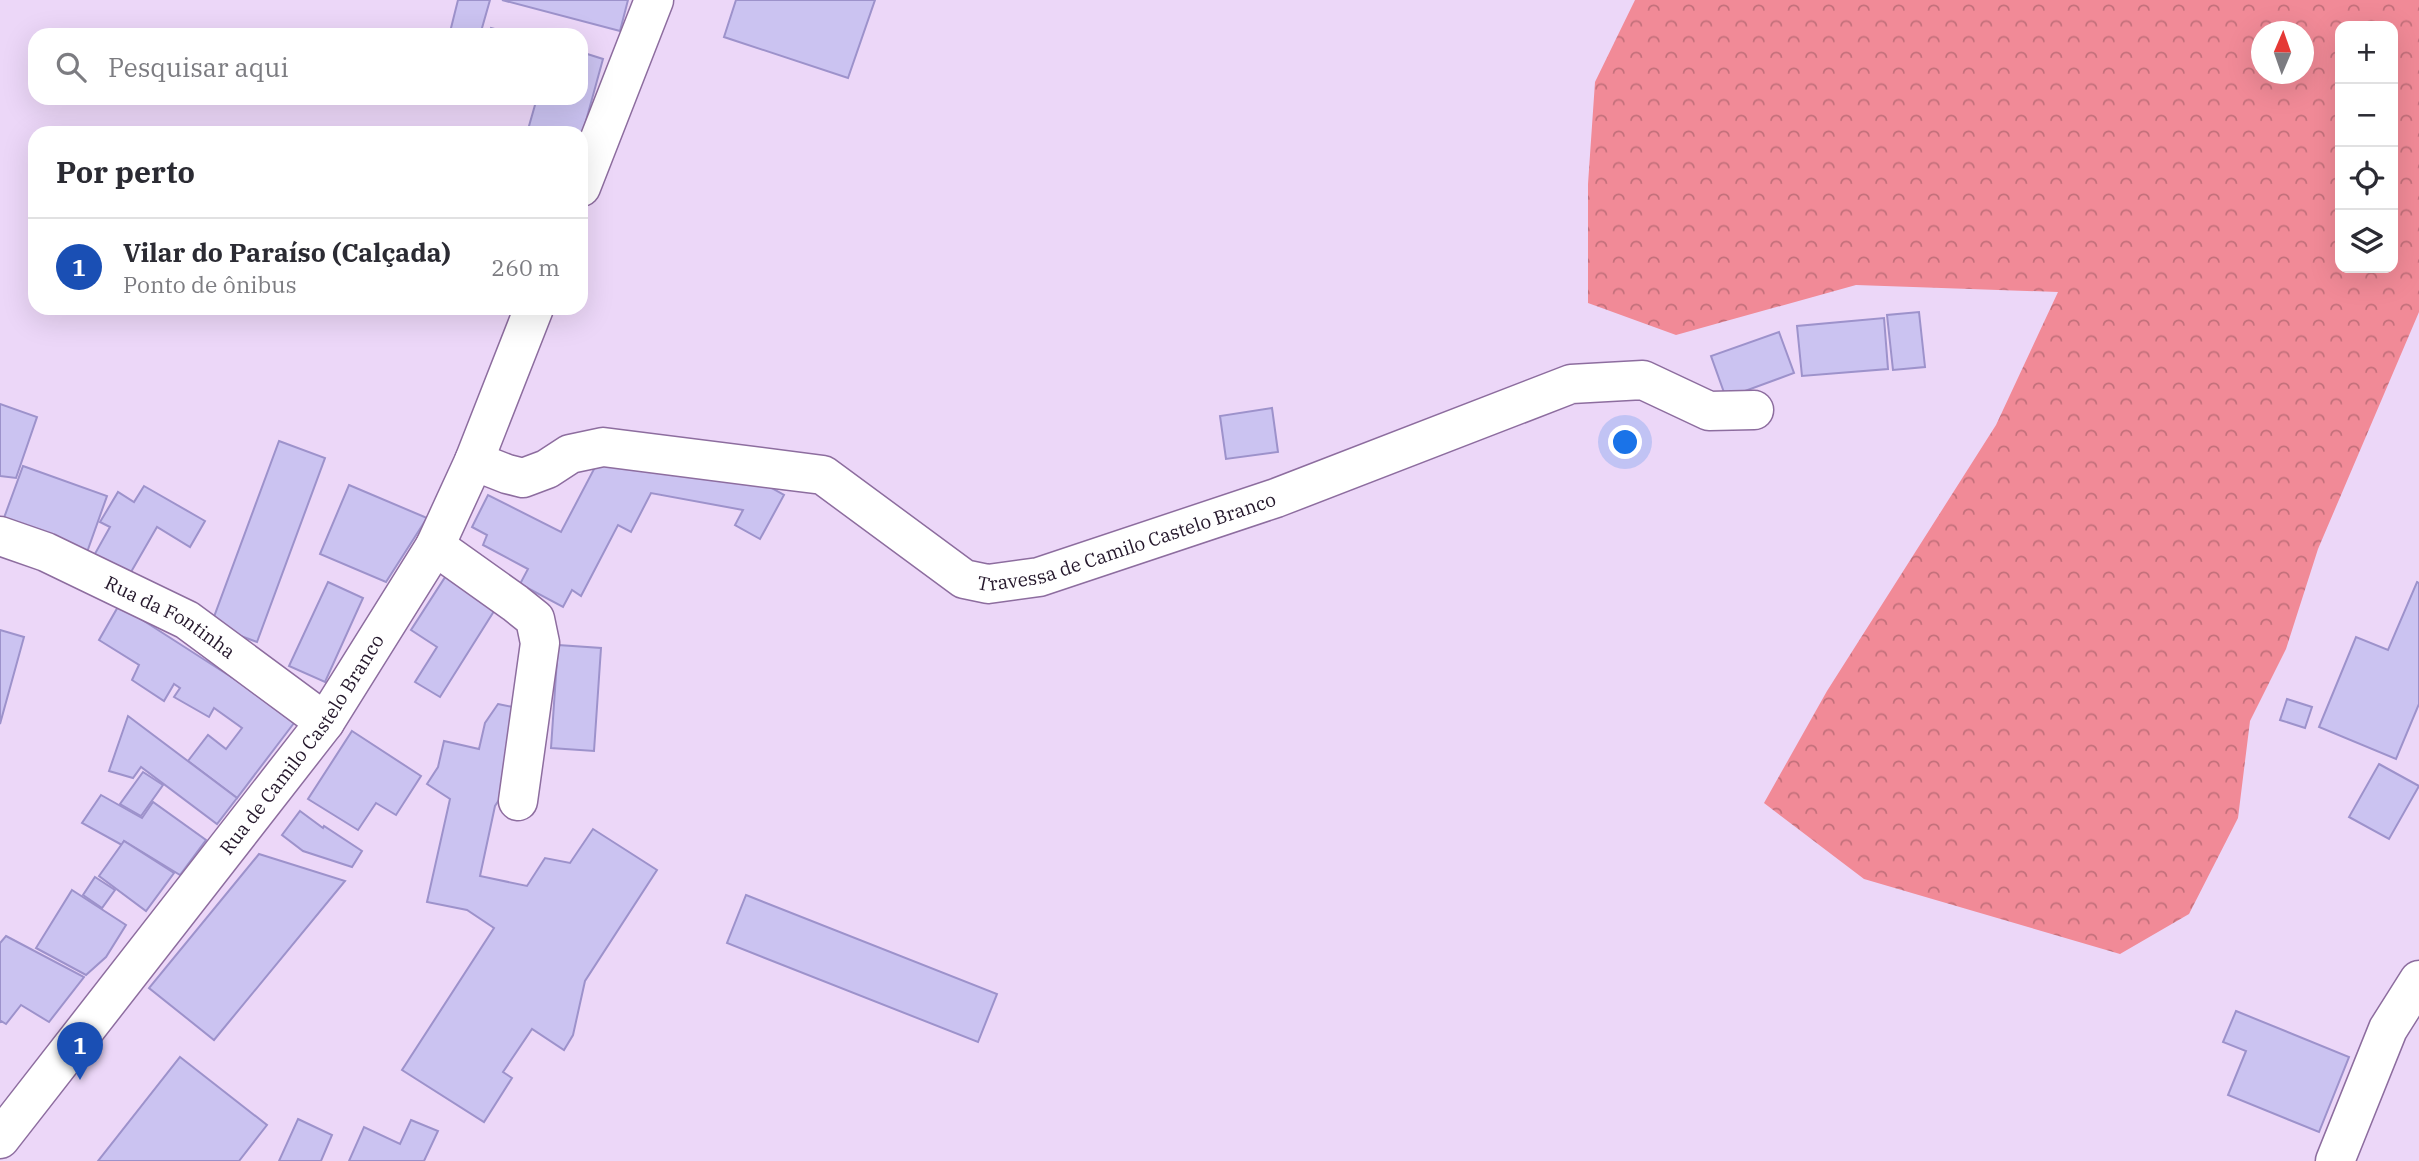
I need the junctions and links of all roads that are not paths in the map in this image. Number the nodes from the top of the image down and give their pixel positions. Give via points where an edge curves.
1 (654, 0) edge
2 (588, 169) edge
3 (531, 315) edge
4 (1754, 410) dead end
5 (474, 461) junction
6 (0, 536) edge
7 (435, 546) junction
8 (325, 722) junction
9 (518, 801) dead end
10 (2419, 980) edge
11 (0, 1139) edge
12 (2335, 1161) edge

1 - 2 street
3 - 5 street, Rua de Camilo Castelo Branco
4 - 5 street, Travessa de Camilo Castelo Branco via 1709,411 1643,380 1571,384 1276,498 1039,577 988,584 964,579 823,475 603,447 570,454 523,478
5 - 7 street, Rua de Camilo Castelo Branco
6 - 8 street, Rua da Fontinha via 46,552 187,620
7 - 8 street, Rua de Camilo Castelo Branco
7 - 9 street via 535,619 540,643
8 - 11 street, Rua de Camilo Castelo Branco
10 - 12 street via 2388,1029

